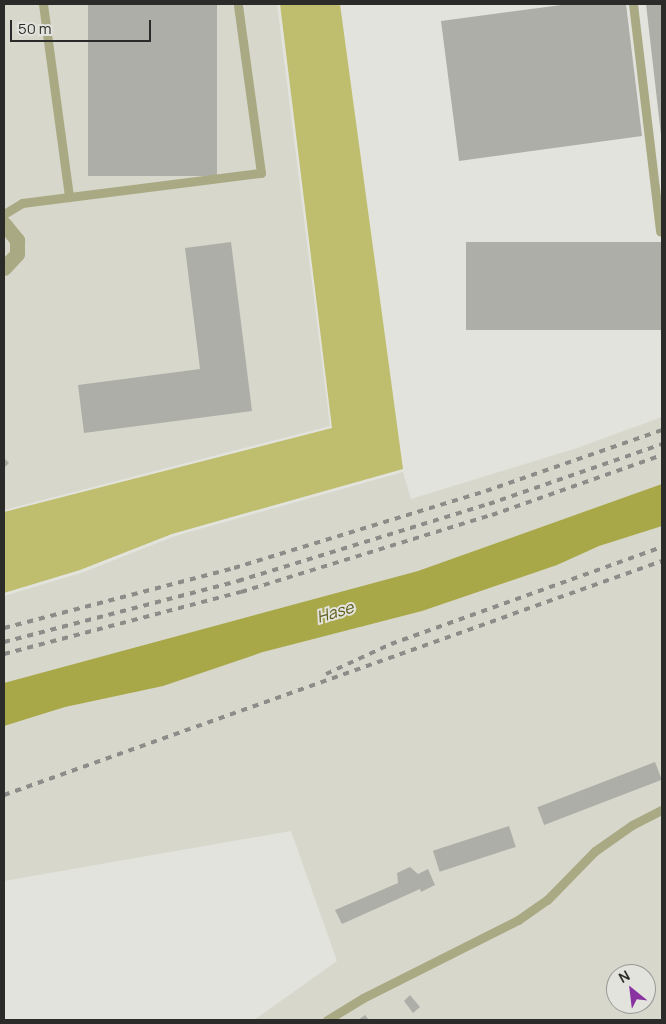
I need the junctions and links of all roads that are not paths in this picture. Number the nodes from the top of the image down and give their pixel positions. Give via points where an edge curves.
1 (43, 4) edge
2 (238, 4) edge
3 (633, 4) edge
4 (69, 197) junction
5 (4, 214) edge
6 (4, 224) edge
7 (660, 231) dead end
8 (4, 268) edge
9 (662, 810) edge
10 (327, 1020) edge

1 - 4 lane
2 - 4 lane via 261,174
3 - 7 lane
4 - 5 lane via 22,203
6 - 8 street via 17,240 17,254
9 - 10 lane via 632,825 595,851 547,900 518,920 363,998

